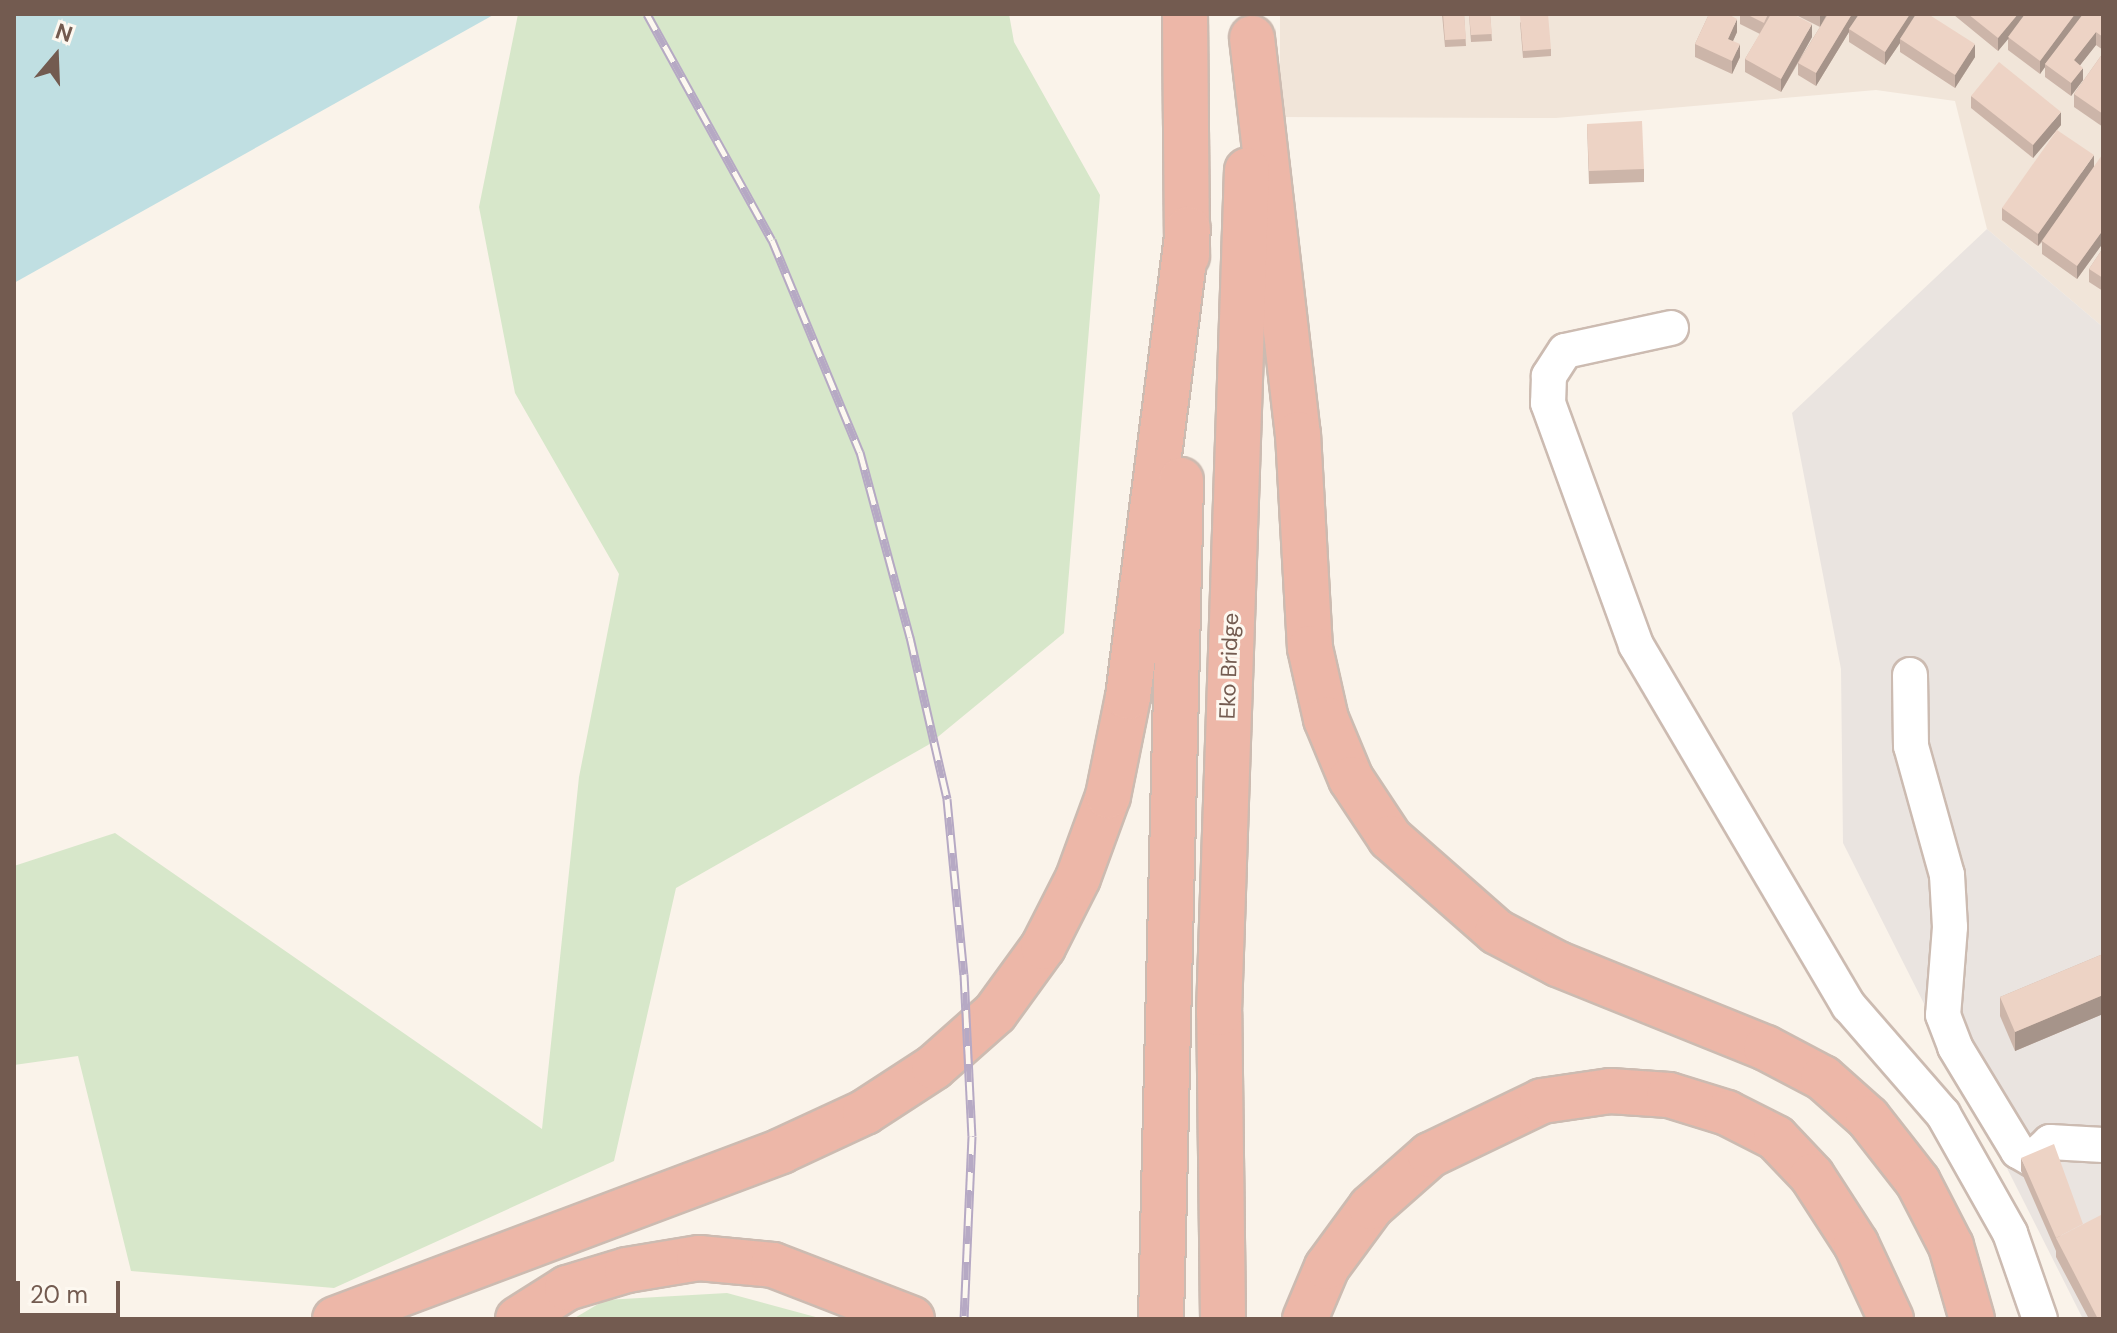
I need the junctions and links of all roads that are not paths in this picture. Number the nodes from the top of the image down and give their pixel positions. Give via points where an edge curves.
1 (1185, 14) edge
2 (1251, 26) edge
3 (1188, 229) junction
4 (1671, 328) dead end
5 (1910, 675) dead end
6 (2103, 1145) edge
7 (335, 1319) edge
8 (518, 1319) edge
9 (912, 1319) edge
10 (1161, 1319) edge
11 (1223, 1319) edge
12 (1305, 1319) edge
13 (1891, 1319) edge
14 (1972, 1319) edge
15 (2040, 1319) edge

1 - 3 highway
2 - 11 highway, Eko Bridge via 1219,1013
2 - 14 highway via 1298,434 1310,648 1326,719 1351,779 1390,838 1497,932 1558,964 1766,1048 1823,1078 1868,1118 1918,1182 1951,1246
3 - 7 highway via 1128,697 1108,796 1078,878 1043,947 995,1013 934,1067 877,1104 795,1144
3 - 10 highway
4 - 15 lane via 1565,351 1549,376 1548,403 1636,645 1849,1006 1943,1114 2010,1233
5 - 6 lane via 1911,746 1947,875 1950,927 1943,1015 1955,1047 2018,1151 2032,1159 2050,1142
8 - 9 highway via 567,1288 627,1270 699,1258 773,1265
12 - 13 highway via 1327,1267 1371,1207 1430,1155 1542,1101 1610,1091 1669,1095 1727,1113 1776,1138 1812,1176 1856,1244

